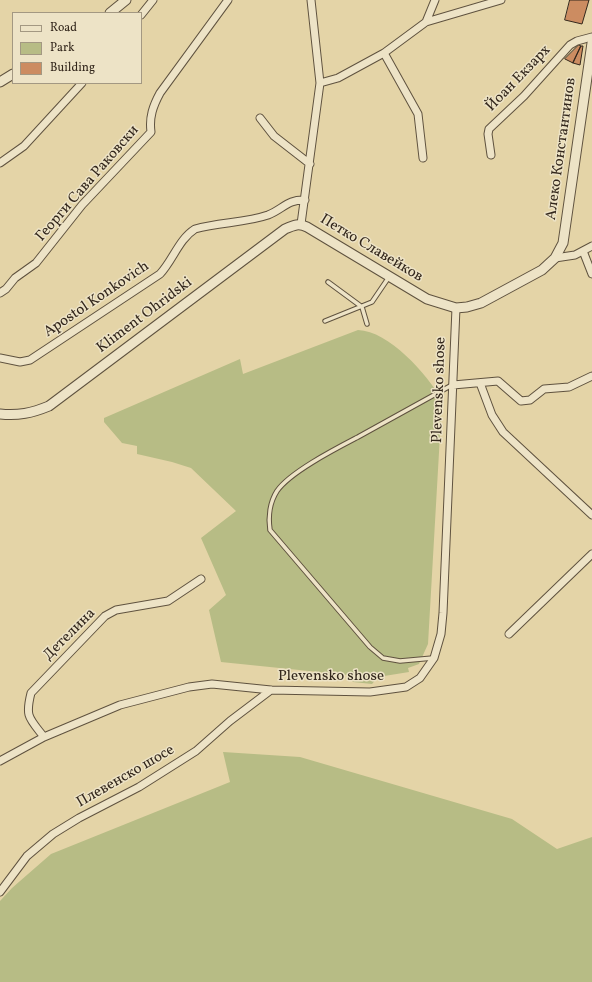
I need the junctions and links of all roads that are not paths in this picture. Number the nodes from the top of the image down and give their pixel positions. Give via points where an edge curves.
1 (126, 0) edge
2 (153, 0) edge
3 (228, 0) edge
4 (312, 0) edge
5 (435, 0) edge
6 (501, 0) edge
7 (111, 12) edge
8 (142, 14) edge
9 (426, 22) junction
10 (592, 37) edge
11 (592, 43) edge
12 (384, 53) junction
13 (12, 75) edge
14 (0, 82) edge
15 (589, 82) edge
16 (320, 83) junction
17 (81, 84) edge
18 (260, 118) dead end
19 (491, 155) dead end
20 (422, 158) dead end
21 (0, 163) edge
22 (310, 164) junction
23 (305, 200) junction
24 (301, 224) junction
25 (592, 246) edge
26 (583, 251) junction
27 (555, 258) junction
28 (592, 274) edge
29 (389, 276) junction
30 (328, 282) dead end
31 (0, 293) edge
32 (362, 307) junction
33 (456, 308) junction
34 (326, 321) dead end
35 (367, 324) dead end
36 (0, 358) edge
37 (592, 376) edge
38 (480, 383) junction
39 (453, 385) junction
40 (0, 414) edge
41 (592, 515) edge
42 (592, 554) edge
43 (201, 579) dead end
44 (509, 634) dead end
45 (434, 658) junction
46 (271, 690) junction
47 (44, 737) junction
48 (0, 761) edge
49 (0, 892) edge

1 - 7 street
2 - 8 street
3 - 31 street, Георги Сава Раковски via 160,93 153,107 151,132 82,205 36,263
4 - 16 street
5 - 9 street
6 - 9 street
9 - 12 street
10 - 19 street, Йоан Екзарх via 570,45 524,96 493,125 488,134
11 - 15 street, Алеко Константинов
12 - 16 street via 338,78
12 - 20 street via 418,114
13 - 14 street
15 - 27 street, Алеко Константинов via 563,243
16 - 22 street
17 - 21 street via 24,146
18 - 22 street via 274,136
22 - 23 street
23 - 24 street
23 - 36 street, Apostol Konkovich via 295,199 259,218 195,229 188,234 160,274 30,360 20,362
24 - 29 street, Петко Славейков
24 - 40 street, Kliment Ohridski via 285,229 49,406 32,413
25 - 26 street
26 - 27 street
26 - 28 street
27 - 33 street via 542,270 481,303
29 - 32 lane via 372,302
29 - 33 street, Петко Славейков via 427,299
30 - 32 lane
32 - 34 lane
32 - 35 lane
33 - 39 street, Plevensko shose
37 - 38 street via 569,387 544,389 530,400 522,402 498,381
38 - 39 street
38 - 41 street via 492,415 503,432
39 - 45 street, Plevensko shose via 443,613 441,634
39 - 45 lane via 321,457 299,472 278,490 273,500 269,522 270,530 370,647 383,658 400,661
42 - 44 street
43 - 47 street, Детелина via 168,601 116,610 105,616 31,693 27,709 31,721
45 - 46 street, Plevensko shose via 414,683 406,687 388,690
46 - 47 street, Plevensko shose via 212,684 189,687 120,705
46 - 49 street, Плевенско шосе via 196,751 139,787 53,834 27,856
47 - 48 street, Plevensko shose

